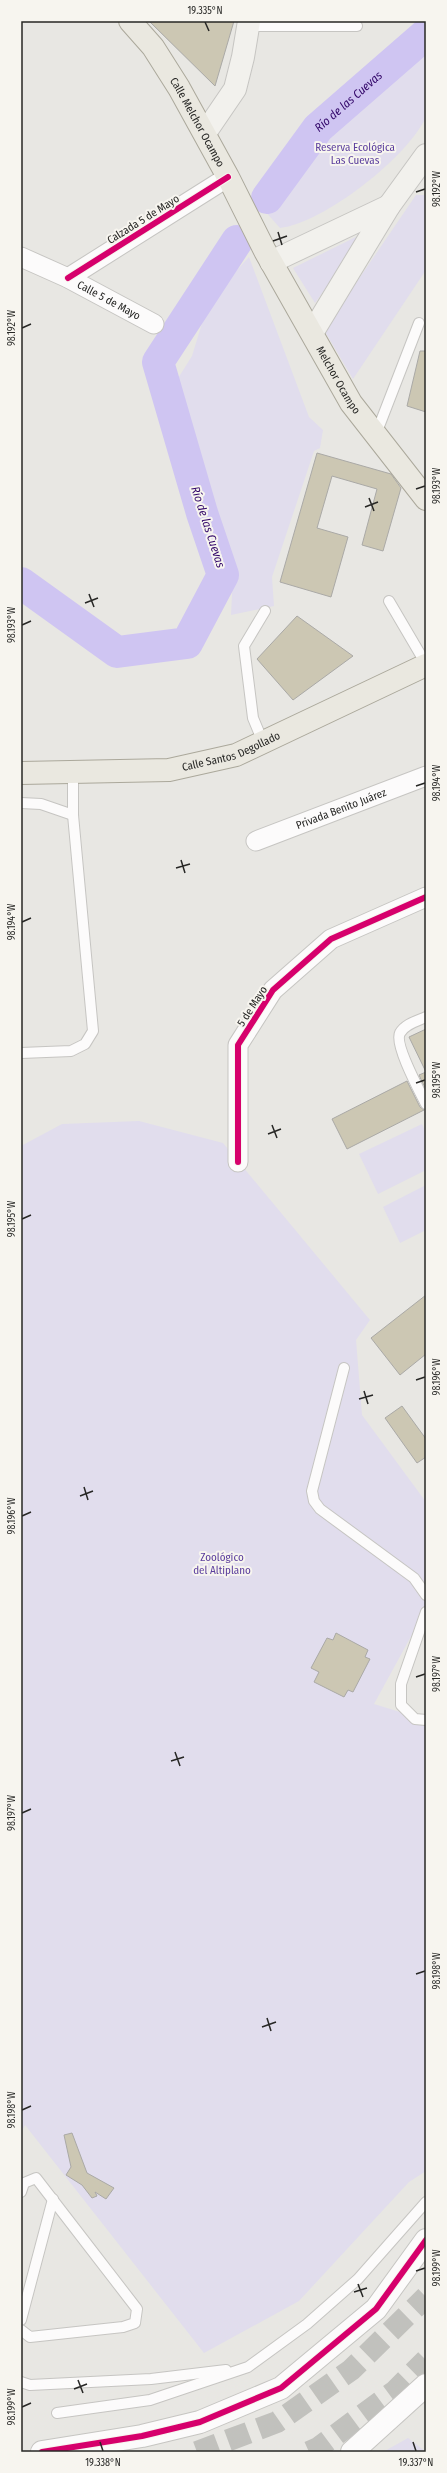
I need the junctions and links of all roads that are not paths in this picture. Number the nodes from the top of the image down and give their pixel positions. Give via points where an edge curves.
1 (130, 21) edge
2 (248, 24) edge
3 (357, 26) dead end
4 (205, 133) junction
5 (422, 166) edge
6 (228, 177) junction
7 (389, 206) junction
8 (21, 257) edge
9 (268, 257) junction
10 (68, 278) junction
11 (419, 323) dead end
12 (154, 324) dead end
13 (312, 333) junction
14 (376, 434) junction
15 (426, 499) edge
16 (389, 601) dead end
17 (265, 611) dead end
18 (426, 664) edge
19 (263, 742) junction
20 (72, 771) junction
21 (21, 773) edge
22 (426, 776) edge
23 (21, 803) edge
24 (74, 815) junction
25 (256, 841) dead end
26 (426, 897) edge
27 (426, 1017) edge
28 (21, 1053) edge
29 (426, 1104) edge
30 (238, 1162) dead end
31 (344, 1368) dead end
32 (426, 1595) edge
33 (426, 1612) edge
34 (426, 1720) edge
35 (21, 2192) edge
36 (53, 2198) junction
37 (426, 2202) edge
38 (426, 2240) edge
39 (21, 2320) edge
40 (21, 2330) edge
41 (248, 2367) junction
42 (21, 2382) edge
43 (426, 2385) edge
44 (57, 2413) dead end
45 (42, 2452) edge
46 (352, 2452) edge

1 - 4 main road, Calle Melchor Ocampo via 153,47
2 - 3 lane
2 - 4 main road via 235,89
4 - 6 main road, Calle Melchor Ocampo
5 - 7 main road
6 - 9 main road, Calle Melchor Ocampo
6 - 10 street, Calzada 5 de Mayo
7 - 9 main road
7 - 13 main road
8 - 10 street, Calle 5 de Mayo
9 - 13 main road, Melchor Ocampo
10 - 12 street, Calle 5 de Mayo
11 - 14 lane
13 - 14 main road, Melchor Ocampo via 351,403
14 - 15 main road, Melchor Ocampo
16 - 18 lane
17 - 19 lane via 244,646 253,718
18 - 19 main road, Calle Santos Degollado
19 - 20 main road, Calle Santos Degollado via 236,754 169,770
20 - 21 main road, Calle Santos Degollado
20 - 24 lane
22 - 25 street, Privada Benito Juárez
23 - 24 lane via 41,804
24 - 28 lane via 93,1031 85,1044 71,1051
26 - 30 street, 5 de Mayo via 331,939 273,990 238,1045
27 - 29 lane via 404,1027 399,1035 399,1046
31 - 32 lane via 312,1490 314,1501 320,1509 414,1578
33 - 34 lane via 401,1684 401,1705 415,1719
35 - 36 lane via 24,2183 36,2178
36 - 39 lane
36 - 40 lane via 137,2309 135,2323 123,2327 30,2337
37 - 41 lane via 358,2279 307,2324
38 - 45 street via 376,2309 281,2388 200,2422 142,2436
41 - 42 lane via 151,2379 30,2385
41 - 44 lane via 150,2400
43 - 46 street

